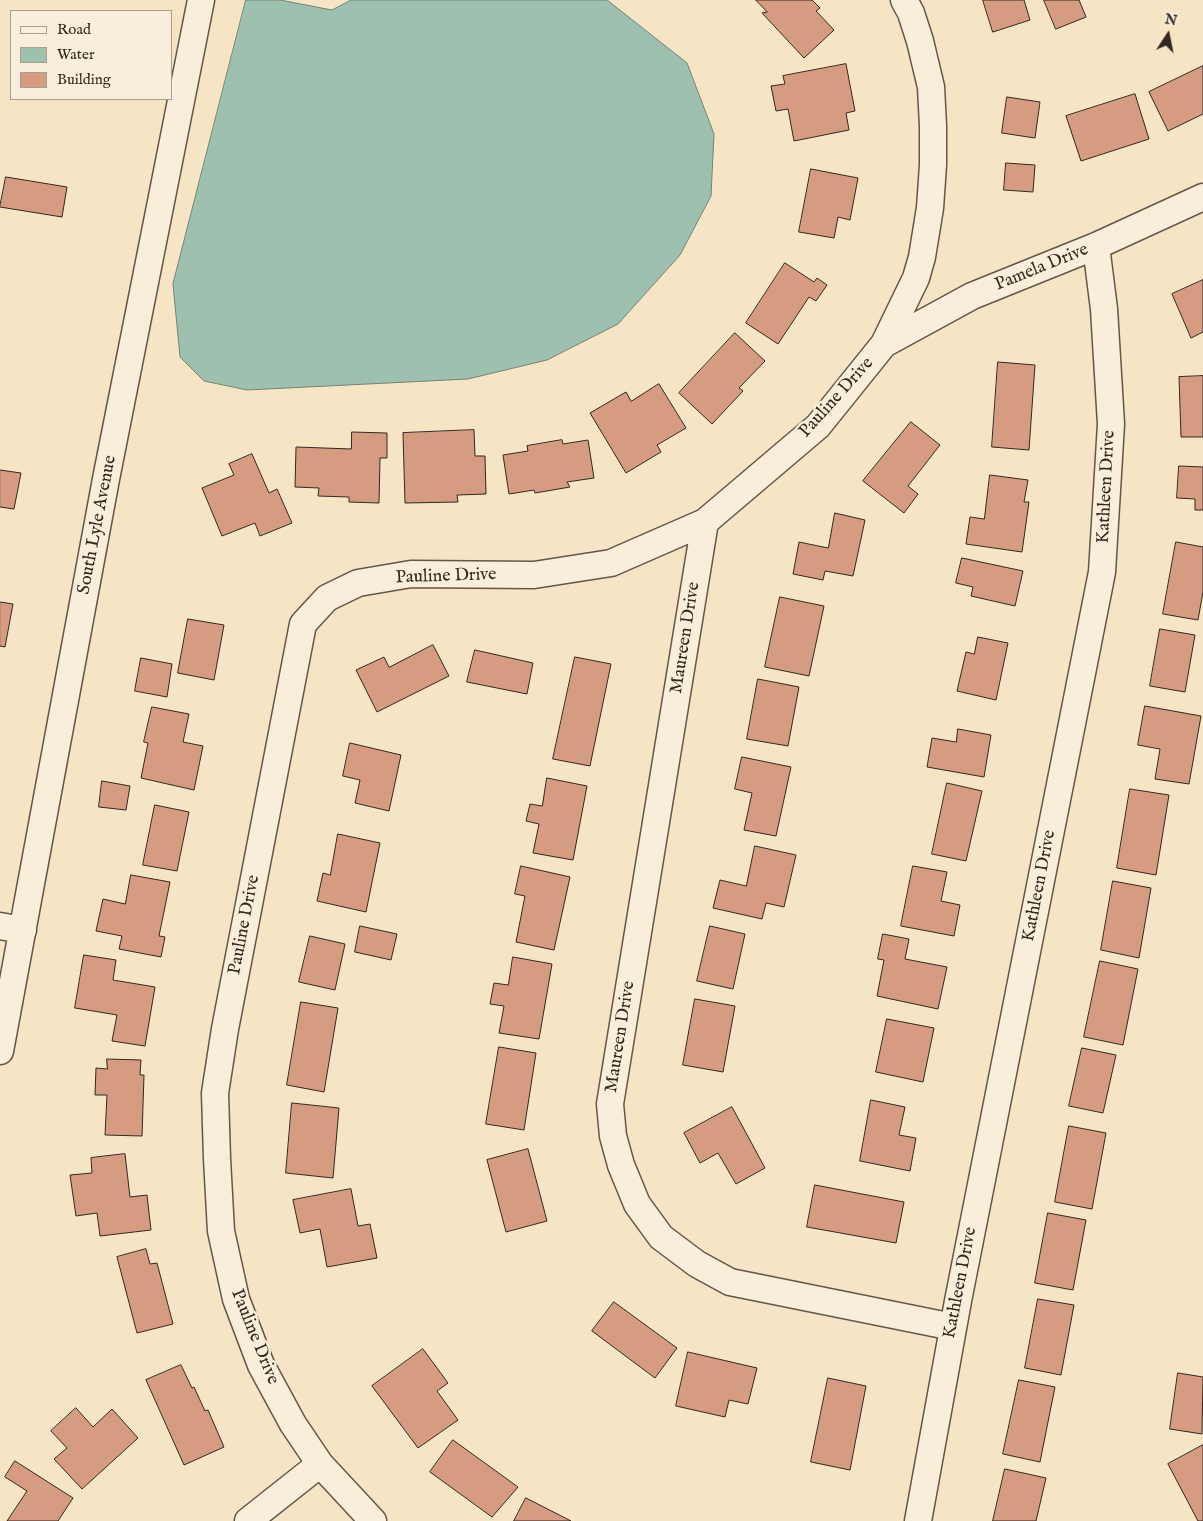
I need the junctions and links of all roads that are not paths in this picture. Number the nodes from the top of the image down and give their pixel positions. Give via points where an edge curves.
1 (201, 0) edge
2 (904, 0) edge
3 (1203, 197) edge
4 (1096, 246) junction
5 (884, 344) junction
6 (705, 522) junction
7 (12, 928) edge
8 (0, 1051) edge
9 (953, 1327) junction
10 (320, 1464) junction
11 (248, 1521) edge
12 (373, 1521) edge
13 (918, 1521) edge

1 - 7 street, South Lyle Avenue via 106,479
2 - 5 street, Pauline Drive via 920,41 931,86 934,164 922,257 916,278
3 - 4 street, Pamela Drive
4 - 5 street, Pamela Drive via 972,296
4 - 9 street, Kathleen Drive via 1104,309 1111,424 1102,572
5 - 6 street, Pauline Drive via 818,426
6 - 9 street, Maureen Drive via 610,1104 613,1136 621,1165 637,1204 661,1236 697,1264 730,1282
6 - 10 street, Pauline Drive via 611,563 534,575 411,574 358,583 327,598 303,624 215,1093 221,1231 236,1299 261,1365 293,1424
7 - 8 street, South Lyle Avenue
9 - 13 street, Kathleen Drive
10 - 11 street
10 - 12 street, Pauline Drive

